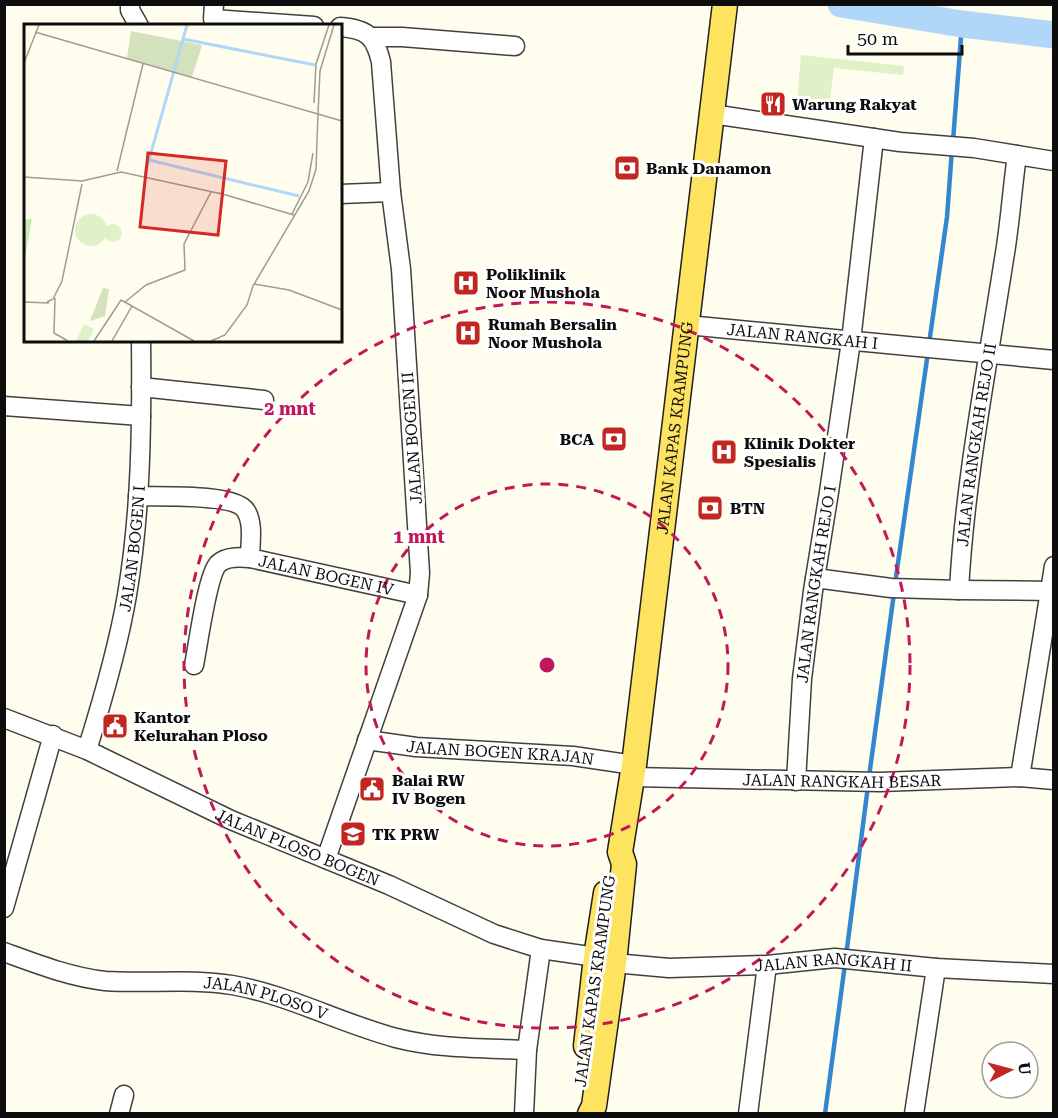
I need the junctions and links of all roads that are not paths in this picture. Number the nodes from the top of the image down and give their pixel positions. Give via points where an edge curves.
1 (130, 4) edge
2 (214, 4) edge
3 (725, 4) edge
4 (138, 24) edge
5 (285, 24) edge
6 (342, 27) edge
7 (371, 37) junction
8 (515, 46) dead end
9 (712, 114) junction
10 (874, 138) junction
11 (1017, 155) junction
12 (1053, 160) edge
13 (391, 192) junction
14 (342, 194) edge
15 (687, 325) junction
16 (851, 341) junction
17 (141, 342) edge
18 (989, 354) junction
19 (1053, 360) edge
20 (141, 387) junction
21 (264, 400) dead end
22 (4, 406) edge
23 (141, 417) junction
24 (138, 496) junction
25 (250, 558) junction
26 (1053, 566) edge
27 (815, 578) junction
28 (959, 590) junction
29 (1052, 591) edge
30 (418, 595) junction
31 (194, 665) dead end
32 (4, 718) edge
33 (53, 735) junction
34 (367, 740) junction
35 (87, 750) junction
36 (633, 771) junction
37 (1020, 777) junction
38 (1053, 780) edge
39 (796, 781) junction
40 (326, 859) junction
41 (4, 908) edge
42 (541, 949) junction
43 (4, 952) edge
44 (605, 960) junction
45 (766, 965) junction
46 (936, 968) junction
47 (1053, 974) edge
48 (528, 1050) junction
49 (124, 1095) dead end
50 (119, 1113) edge
51 (524, 1113) edge
52 (581, 1113) edge
53 (590, 1113) edge
54 (748, 1113) edge
55 (914, 1113) edge

1 - 4 street
2 - 5 street via 213,19
3 - 9 main road, JALAN KAPAS KRAMPUNG
6 - 7 street via 362,30
7 - 8 street
7 - 13 street, JALAN BOGEN II via 381,62
9 - 10 street
9 - 15 main road, JALAN KAPAS KRAMPUNG
10 - 11 street
10 - 16 street, JALAN RANGKAH REJO I
11 - 12 street
11 - 18 street, JALAN RANGKAH REJO II
13 - 14 street
13 - 30 street, JALAN BOGEN II via 401,269 420,555
15 - 16 street, JALAN RANGKAH I
15 - 36 main road, JALAN KAPAS KRAMPUNG
16 - 18 street, JALAN RANGKAH I
16 - 27 street, JALAN RANGKAH REJO I
17 - 20 street, JALAN BOGEN I
18 - 19 street, JALAN RANGKAH I
18 - 28 street, JALAN RANGKAH REJO II via 974,442
20 - 21 street
20 - 23 street, JALAN BOGEN I
22 - 23 street
23 - 24 street, JALAN BOGEN I
24 - 25 street, JALAN BOGEN IV via 217,499 241,505 249,517
24 - 35 street, JALAN BOGEN I via 127,594 111,671
25 - 30 street, JALAN BOGEN IV
25 - 31 street via 228,559 216,567
26 - 29 street
27 - 28 street via 898,589
27 - 39 street, JALAN RANGKAH REJO I via 802,679
28 - 29 street
29 - 37 street
30 - 34 street, JALAN BOGEN II
32 - 33 street, JALAN PLOSO BOGEN
33 - 35 street, JALAN PLOSO BOGEN
33 - 41 street
34 - 36 street, JALAN BOGEN KRAJAN via 416,747 573,756
34 - 40 street, JALAN BOGEN II
35 - 40 street, JALAN PLOSO BOGEN via 231,820
36 - 39 street, JALAN RANGKAH BESAR
36 - 44 main road, JALAN KAPAS KRAMPUNG via 620,852 611,861
37 - 38 street, JALAN RANGKAH BESAR
37 - 39 street, JALAN RANGKAH BESAR
40 - 42 street, JALAN PLOSO BOGEN via 474,926
42 - 44 street, JALAN PLOSO BOGEN
42 - 48 street
43 - 48 street, JALAN PLOSO V via 55,971 89,978 204,982 243,988 396,1038
44 - 45 street, JALAN RANGKAH II via 669,968
44 - 52 main road, JALAN KAPAS KRAMPUNG via 578,1105
44 - 53 main road, JALAN KAPAS KRAMPUNG via 594,1106
45 - 46 street, JALAN RANGKAH II via 843,958
45 - 54 street
46 - 47 street, JALAN RANGKAH II
46 - 55 street
48 - 51 street
49 - 50 street

